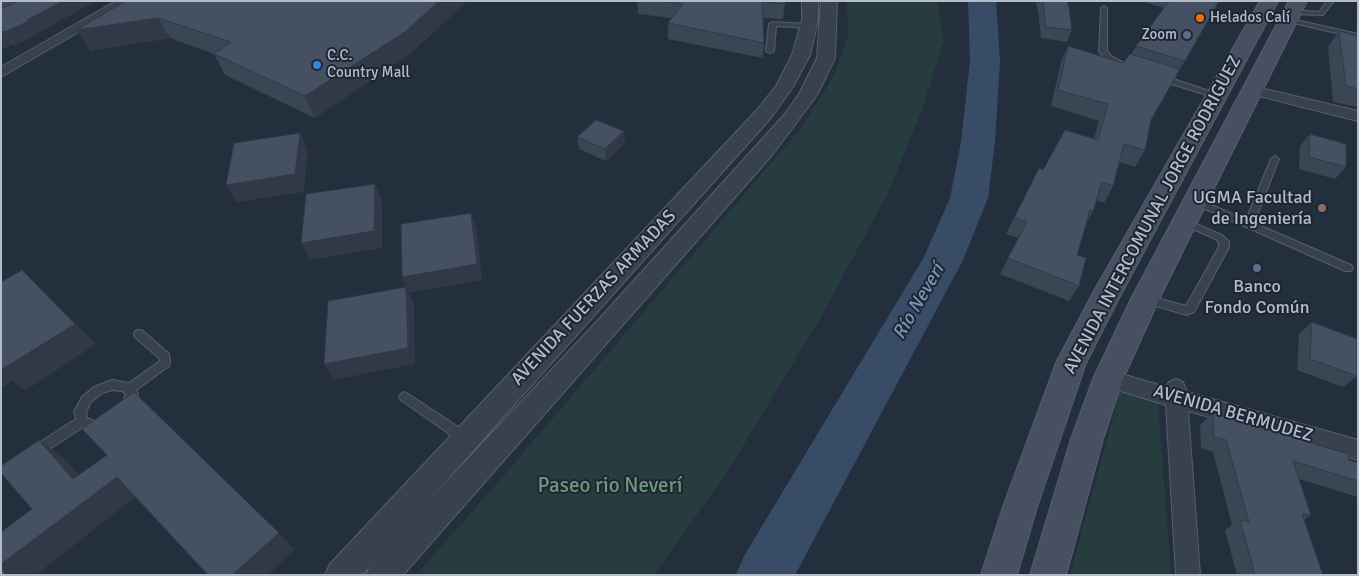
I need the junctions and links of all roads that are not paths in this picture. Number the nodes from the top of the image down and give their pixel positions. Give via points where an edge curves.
1 (126, 1) edge
2 (810, 1) edge
3 (829, 1) edge
4 (1331, 1) edge
5 (1104, 8) dead end
6 (1286, 9) edge
7 (808, 26) junction
8 (1358, 36) edge
9 (770, 51) dead end
10 (1126, 67) edge
11 (1, 73) edge
12 (1153, 75) edge
13 (1252, 90) junction
14 (1217, 96) junction
15 (1358, 116) edge
16 (1275, 159) dead end
17 (1190, 212) junction
18 (1249, 225) junction
19 (1348, 268) dead end
20 (1145, 299) junction
21 (139, 334) dead end
22 (1110, 374) junction
23 (129, 388) junction
24 (1176, 392) junction
25 (405, 397) dead end
26 (82, 421) junction
27 (465, 438) junction
28 (1358, 438) edge
29 (1358, 450) edge
30 (26, 459) edge
31 (340, 575) edge
32 (382, 575) edge
33 (999, 575) edge
34 (1048, 575) edge
35 (1188, 575) edge

1 - 11 street
2 - 7 street, AVENIDA FUERZAS ARMADAS
3 - 32 street, AVENIDA FUERZAS ARMADAS via 826,58 808,95 791,119
4 - 6 lane via 1321,14
5 - 10 lane via 1103,52 1112,61
6 - 8 lane
6 - 13 main road, AVENIDA INTERCOMUNAL JORGE RODRIGUEZ
6 - 14 main road, AVENIDA INTERCOMUNAL JORGE RODRIGUEZ
7 - 9 lane via 773,24
7 - 27 street, AVENIDA FUERZAS ARMADAS via 801,55 784,87 763,115
12 - 14 lane
13 - 15 street
13 - 17 main road, AVENIDA INTERCOMUNAL JORGE RODRIGUEZ
14 - 33 main road, AVENIDA INTERCOMUNAL JORGE RODRIGUEZ via 1071,363
16 - 18 lane
17 - 18 lane
17 - 20 main road, AVENIDA INTERCOMUNAL JORGE RODRIGUEZ
17 - 20 lane via 1224,242 1224,247 1187,311
18 - 19 lane
20 - 22 main road, AVENIDA INTERCOMUNAL JORGE RODRIGUEZ
21 - 23 lane via 165,357 165,362
22 - 24 street, AVENIDA BERMUDEZ
22 - 34 main road, AVENIDA INTERCOMUNAL JORGE RODRIGUEZ via 1087,439
23 - 26 lane via 119,385 98,390 81,406
23 - 26 lane via 132,398 118,417 94,426
24 - 28 street, AVENIDA BERMUDEZ
24 - 29 street, AVENIDA BERMUDEZ
24 - 35 street
25 - 27 lane
26 - 30 lane
27 - 31 street, AVENIDA FUERZAS ARMADAS

